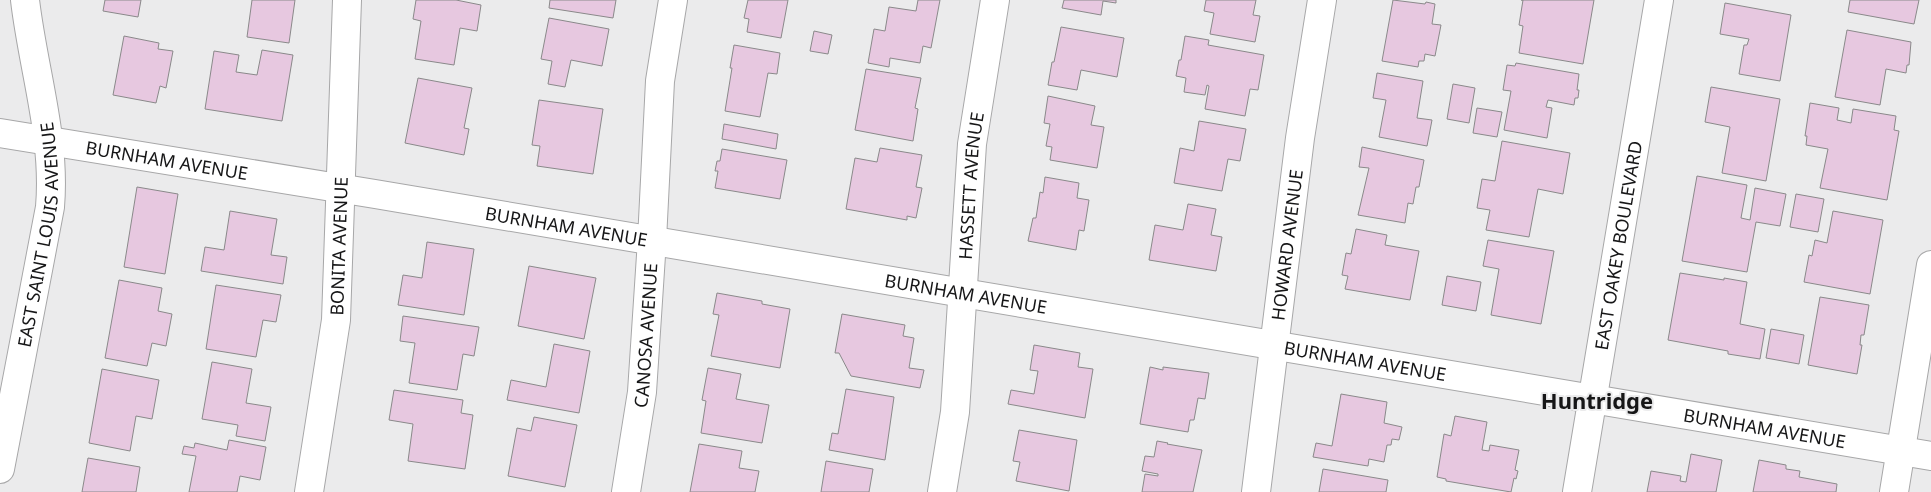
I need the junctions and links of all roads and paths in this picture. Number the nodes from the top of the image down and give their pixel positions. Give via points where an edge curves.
1 (25, 0) edge
2 (347, 0) edge
3 (673, 0) edge
4 (995, 0) edge
5 (1322, 0) edge
6 (1659, 0) edge
7 (0, 133) edge
8 (48, 141) junction
9 (340, 188) junction
10 (652, 240) junction
11 (1931, 265) edge
12 (962, 292) junction
13 (1273, 344) junction
14 (1594, 399) junction
15 (1901, 450) junction
16 (1931, 456) edge
17 (0, 464) edge
18 (309, 492) edge
19 (626, 492) edge
20 (942, 492) edge
21 (1256, 492) edge
22 (1578, 492) edge
23 (1894, 492) edge

1 - 8 street, EAST SAINT LOUIS AVENUE
2 - 9 street, BONITA AVENUE
3 - 10 street, CANOSA AVENUE via 660,81
4 - 12 street, HASSETT AVENUE via 972,144
5 - 13 street, HOWARD AVENUE
6 - 14 street, EAST OAKEY BOULEVARD
7 - 8 street, BURNHAM AVENUE
8 - 9 street, BURNHAM AVENUE
8 - 17 street, EAST SAINT LOUIS AVENUE via 52,179 50,207
9 - 10 street, BURNHAM AVENUE
9 - 18 street, BONITA AVENUE via 336,320
10 - 12 street, BURNHAM AVENUE
10 - 19 street, CANOSA AVENUE via 642,392
11 - 15 street
12 - 13 street, BURNHAM AVENUE
12 - 20 street, HASSETT AVENUE via 955,412
13 - 14 street, BURNHAM AVENUE
13 - 21 street, HOWARD AVENUE
14 - 15 street, BURNHAM AVENUE
14 - 22 street, EAST OAKEY BOULEVARD
15 - 16 street, BURNHAM AVENUE
15 - 23 street

